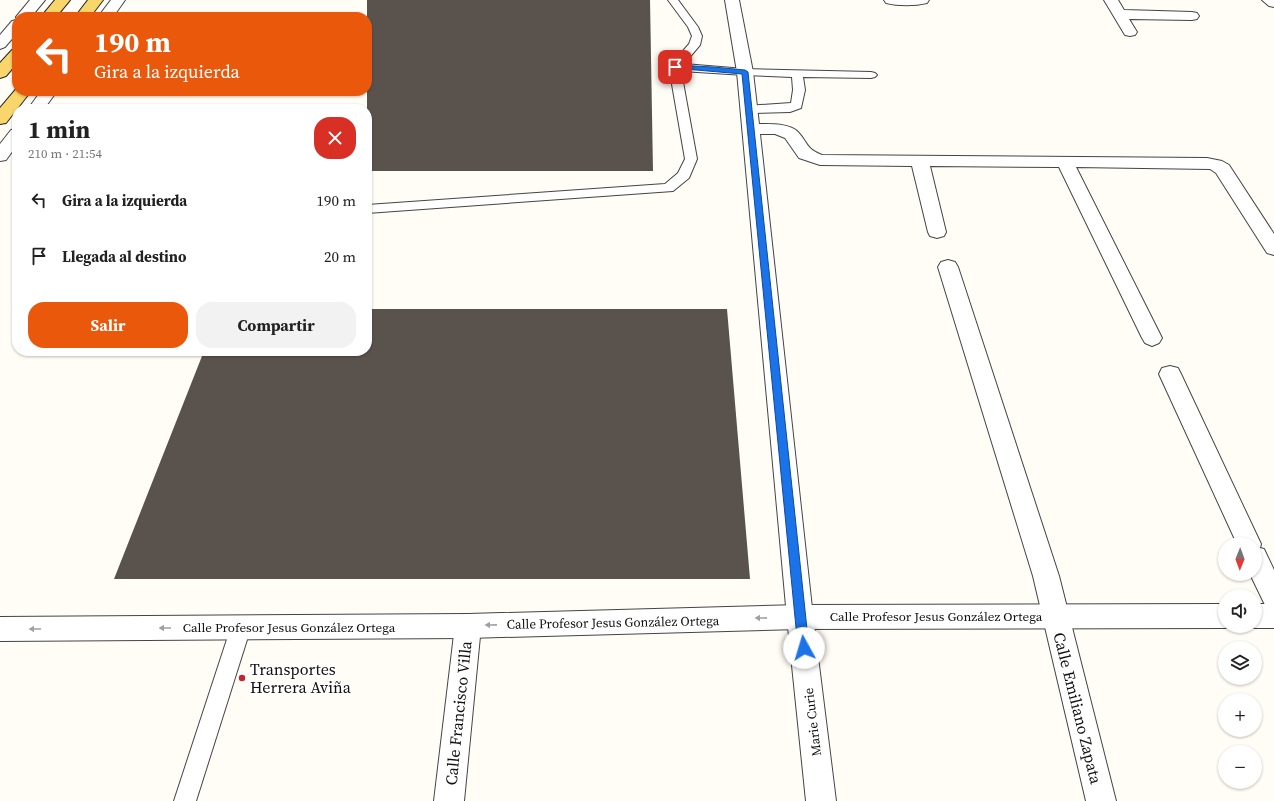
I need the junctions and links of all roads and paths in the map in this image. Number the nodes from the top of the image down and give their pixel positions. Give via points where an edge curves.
1 (38, 0) edge
2 (63, 0) edge
3 (96, 0) edge
4 (118, 0) edge
5 (673, 0) edge
6 (732, 0) edge
7 (891, 0) edge
8 (922, 0) edge
9 (1111, 0) edge
10 (1269, 0) edge
11 (1274, 3) edge
12 (27, 12) edge
13 (52, 12) edge
14 (86, 12) edge
15 (109, 12) edge
16 (1119, 14) junction
17 (928, 15) dead end
18 (1192, 16) dead end
19 (12, 30) edge
20 (1130, 32) dead end
21 (0, 44) edge
22 (12, 59) edge
23 (675, 67) junction
24 (745, 72) junction
25 (0, 73) edge
26 (797, 74) junction
27 (871, 75) dead end
28 (18, 96) edge
29 (749, 109) junction
30 (0, 119) edge
31 (751, 129) junction
32 (12, 140) edge
33 (0, 156) edge
34 (920, 161) junction
35 (1065, 162) junction
36 (372, 209) edge
37 (937, 232) dead end
38 (1274, 249) edge
39 (948, 267) dead end
40 (1152, 338) dead end
41 (1170, 374) dead end
42 (1246, 537) edge
43 (1262, 572) edge
44 (1274, 597) edge
45 (1054, 615) junction
46 (1218, 616) edge
47 (1262, 616) edge
48 (1274, 616) edge
49 (800, 617) junction
50 (468, 626) junction
51 (241, 627) junction
52 (0, 629) edge
53 (185, 801) edge
54 (449, 801) edge
55 (821, 801) edge
56 (1101, 801) edge

1 - 12 street
2 - 13 main road
3 - 14 main road
4 - 15 street
5 - 23 lane via 697,36 694,45
6 - 24 street, Marie Curie
7 - 8 street
8 - 17 street
9 - 16 street
10 - 11 street
16 - 18 street
16 - 20 street
19 - 21 street
22 - 25 main road
23 - 24 lane
23 - 36 lane via 691,159 684,175 668,188
24 - 26 lane
24 - 29 street, Marie Curie
26 - 27 lane
26 - 29 lane via 797,105 790,108
28 - 30 main road
29 - 31 street, Marie Curie
31 - 34 street via 777,129 791,134 805,154 820,160
31 - 49 street, Marie Curie
32 - 33 street
34 - 35 street
34 - 37 street
35 - 38 street via 1216,165 1223,169
35 - 40 street
39 - 45 street, Calle Emiliano Zapata via 1046,576
41 - 42 street
43 - 44 street
45 - 46 street, Calle Profesor Jesus González Ortega
45 - 49 street, Calle Profesor Jesus González Ortega
45 - 56 street, Calle Emiliano Zapata
47 - 48 street
49 -> 50 street, Calle Profesor Jesus González Ortega
49 - 55 street, Marie Curie
50 - 51 street, Calle Profesor Jesus González Ortega
50 - 54 street, Calle Francisco Villa
51 -> 52 street, Calle Profesor Jesus González Ortega
51 - 53 lane

